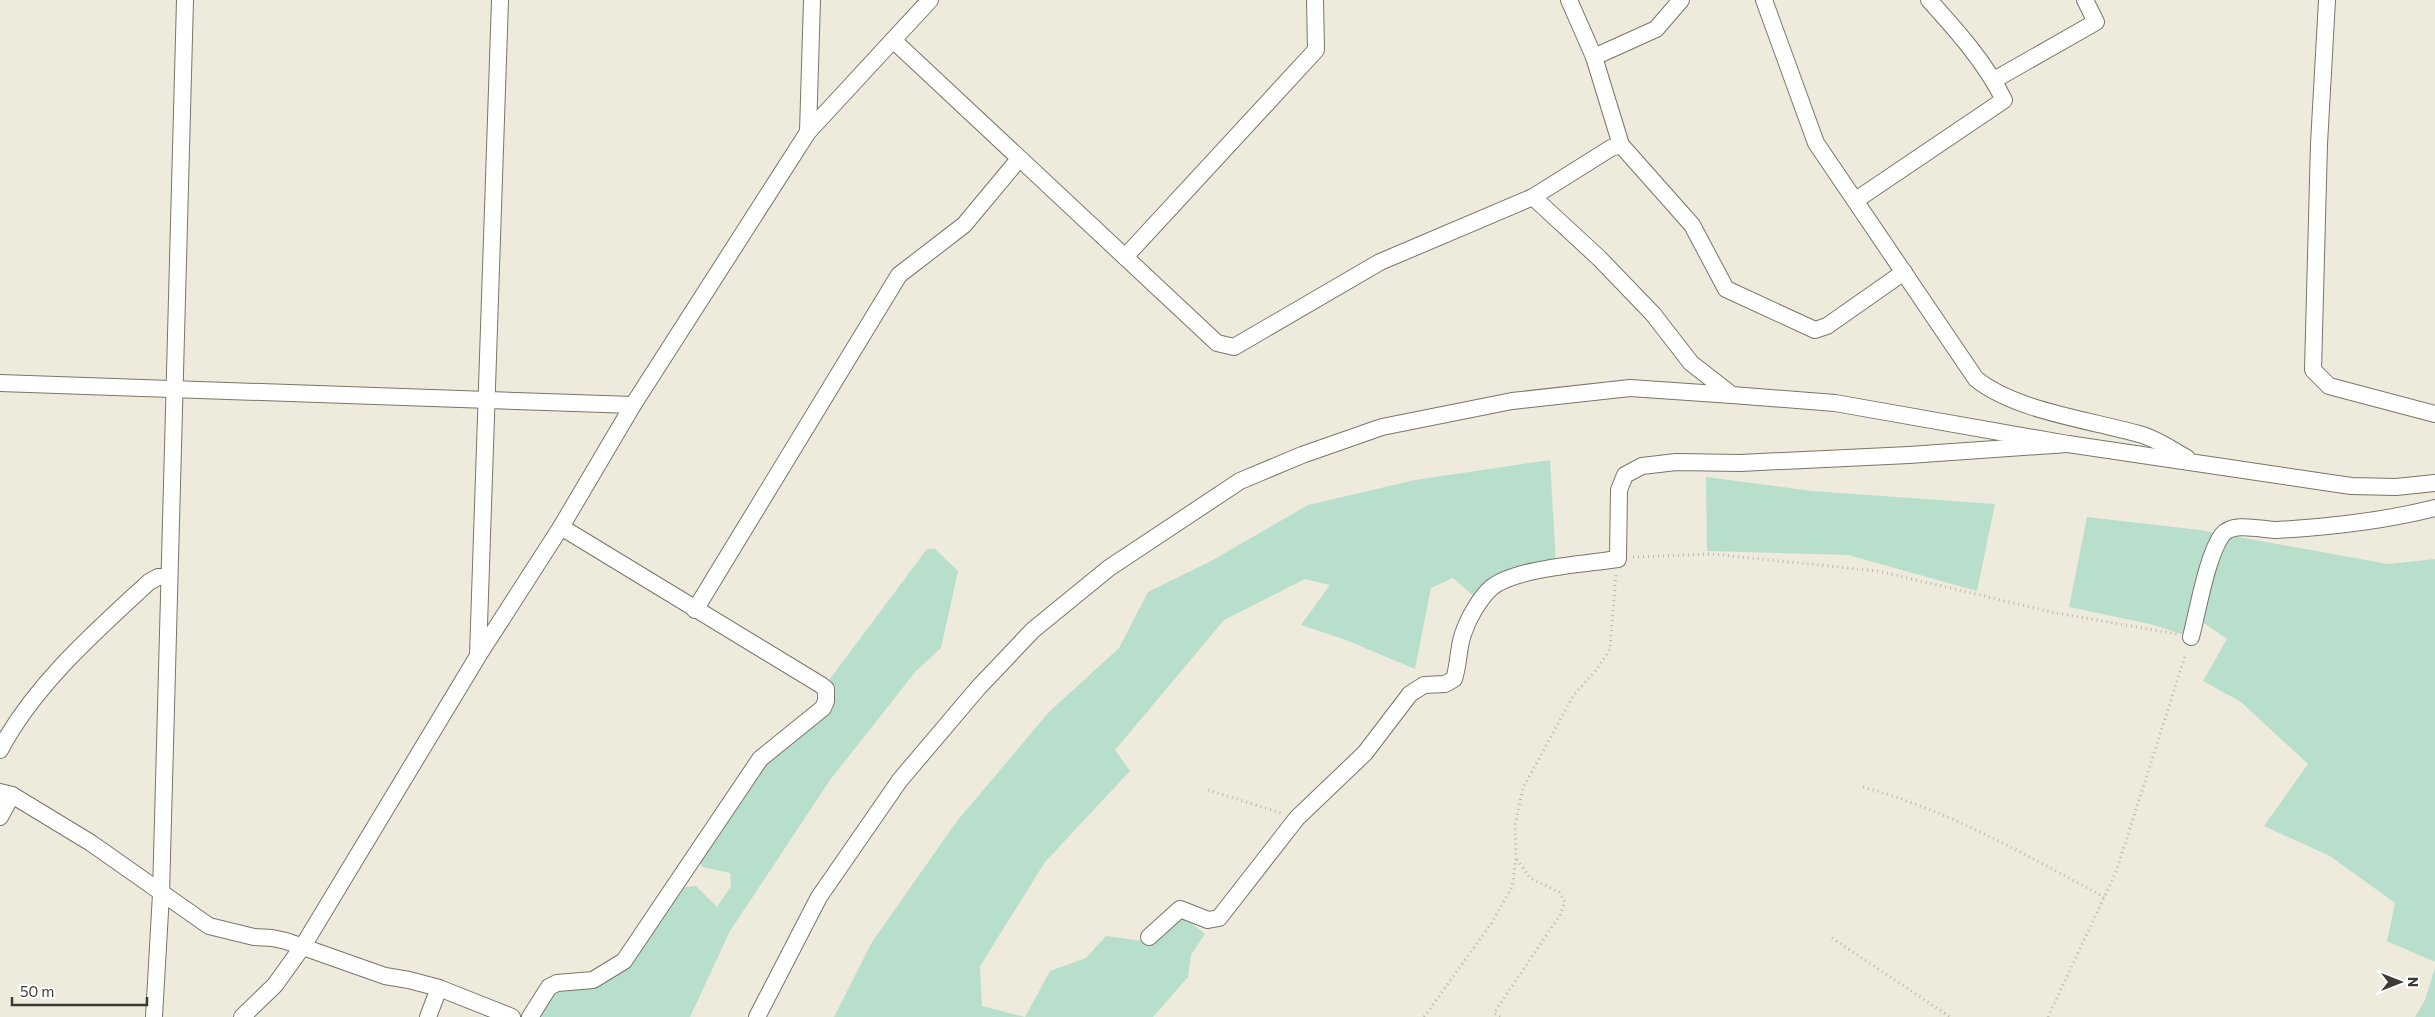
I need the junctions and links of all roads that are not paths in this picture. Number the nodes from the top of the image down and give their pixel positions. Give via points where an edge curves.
1 (185, 0) edge
2 (500, 0) edge
3 (812, 0) edge
4 (930, 0) edge
5 (1315, 0) edge
6 (1569, 0) edge
7 (1681, 0) edge
8 (1764, 0) edge
9 (1929, 0) edge
10 (2085, 0) edge
11 (2327, 0) edge
12 (893, 40) junction
13 (1594, 57) junction
14 (1994, 80) junction
15 (808, 132) junction
16 (1621, 145) junction
17 (1019, 159) junction
18 (1534, 198) junction
19 (1856, 200) junction
20 (1125, 257) junction
21 (1904, 272) junction
22 (0, 383) edge
23 (174, 390) junction
24 (1732, 395) junction
25 (487, 401) junction
26 (633, 405) junction
27 (2435, 414) edge
28 (2068, 444) junction
29 (2199, 464) junction
30 (2435, 483) edge
31 (2435, 508) edge
32 (561, 527) junction
33 (169, 577) junction
34 (695, 610) junction
35 (2191, 637) road end
36 (478, 656) junction
37 (0, 750) edge
38 (6, 793) edge
39 (0, 817) edge
40 (160, 894) junction
41 (1149, 937) dead end
42 (303, 946) junction
43 (439, 988) junction
44 (154, 1017) edge
45 (242, 1017) edge
46 (428, 1017) edge
47 (512, 1017) edge
48 (530, 1017) edge
49 (757, 1017) edge

1 - 23 street
2 - 25 street
3 - 15 street
4 - 12 street
5 - 20 street via 1316,50
6 - 13 street
7 - 13 street via 1656,29
8 - 19 street via 1816,143
9 - 14 street
10 - 14 street via 2096,22
11 - 27 street via 2312,370 2329,386
12 - 15 street
12 - 17 street
13 - 16 street
14 - 19 street via 2004,100
15 - 26 street
16 - 18 street via 1611,148
16 - 21 street via 1692,225 1726,289 1815,330 1827,326
17 - 20 street
17 - 34 street via 964,225 899,275
18 - 20 street via 1380,262 1234,347 1216,343
18 - 24 street via 1646,307 1691,363
19 - 21 street
21 - 29 street via 1976,379 1992,392 2082,422 2141,434
22 - 23 street
23 - 25 street
23 - 33 street
24 - 28 street via 1835,403
24 - 49 street via 1630,388 1512,401 1382,427 1240,481 1109,568 1033,630 978,688 900,780 819,897
25 - 26 street
25 - 36 street
26 - 32 street
28 - 29 street
28 - 41 street via 1740,463 1676,462 1642,466 1625,475 1619,490 1618,558 1512,576 1491,588 1462,635 1459,666 1454,679 1445,684 1424,685 1410,694 1365,754 1297,818 1219,918 1203,919 1180,909
29 - 30 street via 2351,486 2396,487
31 - 35 street via 2398,518 2276,530 2234,528 2223,534 2211,561
32 - 34 street
32 - 36 street
33 - 37 street via 158,577 149,582 81,644 10,731
33 - 40 street
34 - 48 street via 821,685 826,689 826,701 823,708 760,759 624,961 593,980 557,983 550,987
36 - 42 street
38 - 39 street
38 - 40 street via 91,843
40 - 42 street via 209,926
40 - 44 street
42 - 43 street via 385,976
42 - 45 street via 275,985
43 - 46 street
43 - 47 street

